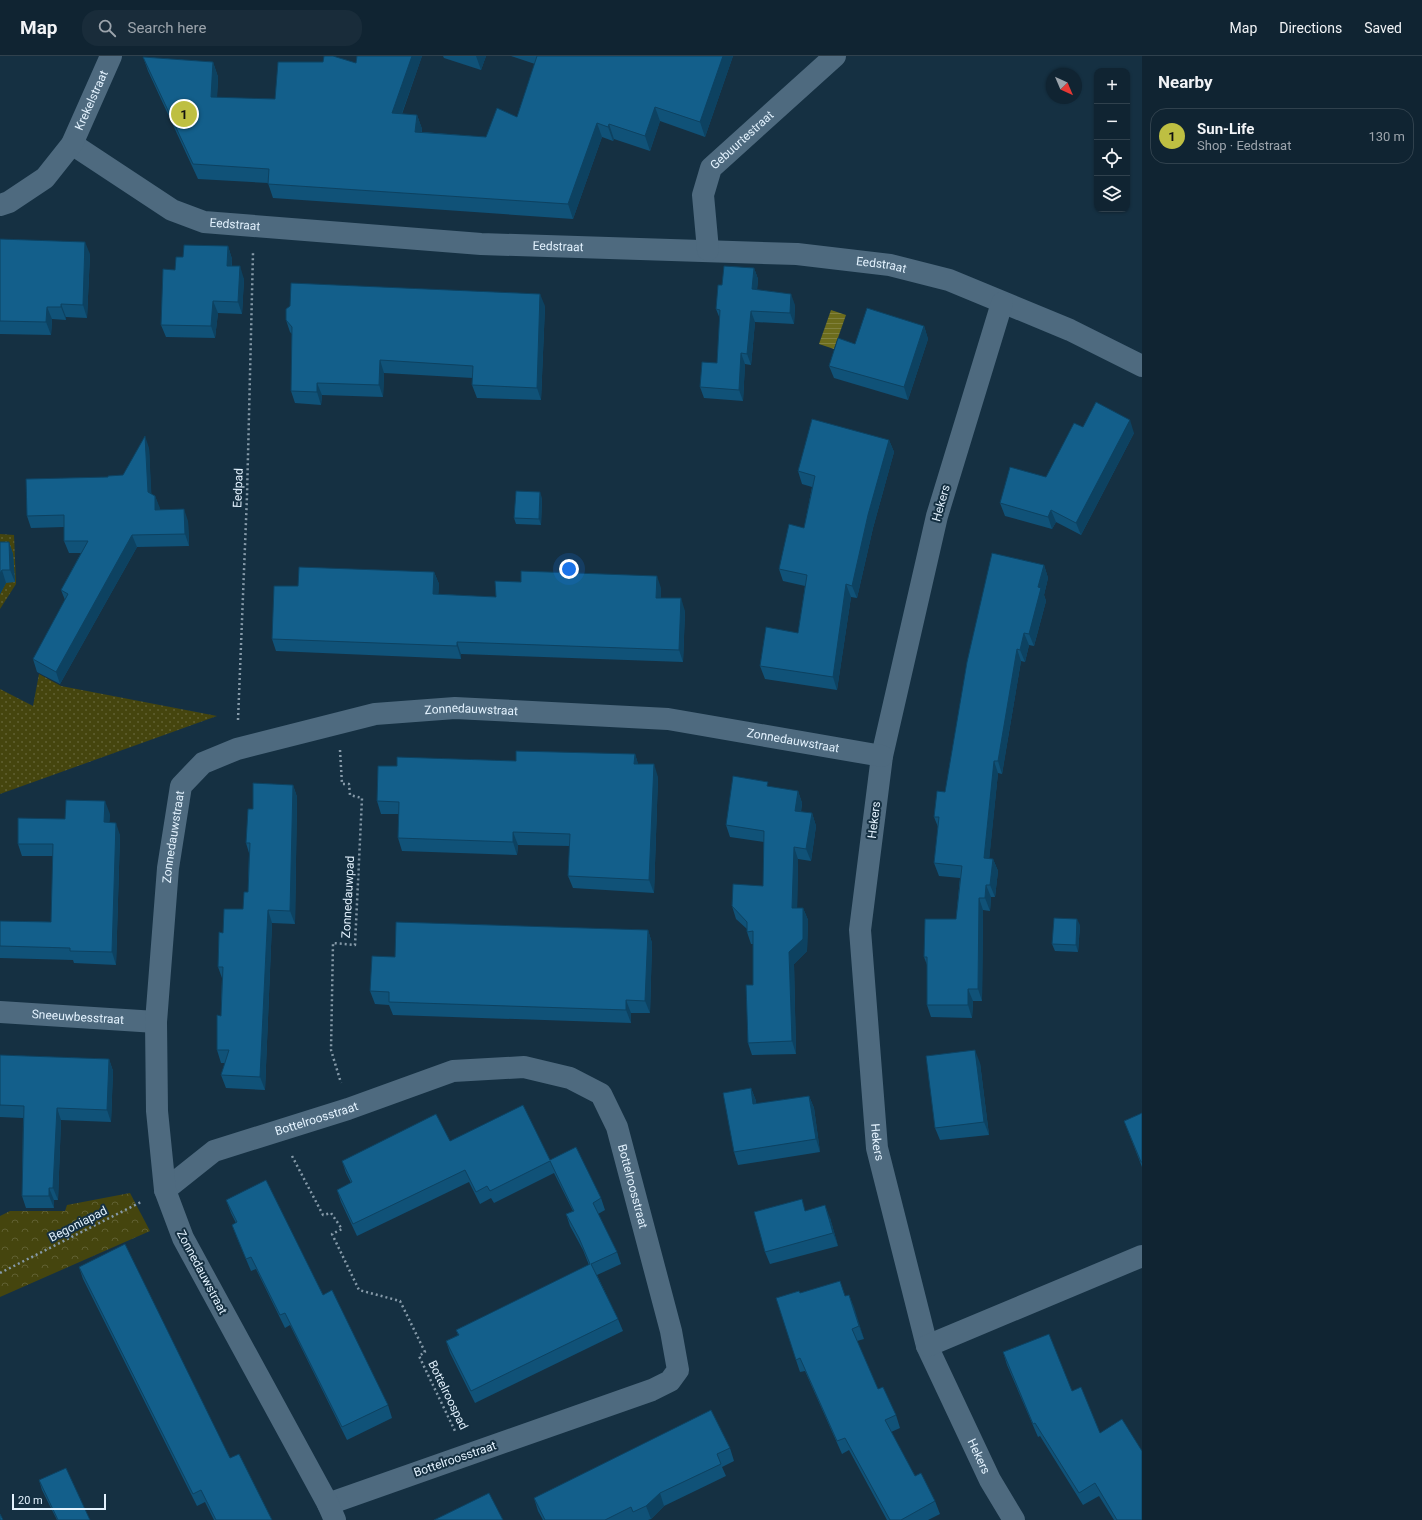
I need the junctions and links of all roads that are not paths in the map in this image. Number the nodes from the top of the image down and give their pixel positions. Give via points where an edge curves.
1 (111, 56) edge
2 (835, 56) edge
3 (72, 144) junction
4 (0, 205) edge
5 (708, 250) junction
6 (1002, 303) junction
7 (1142, 366) edge
8 (882, 756) junction
9 (0, 1012) edge
10 (156, 1022) junction
11 (165, 1190) junction
12 (1142, 1256) edge
13 (927, 1346) junction
14 (332, 1512) edge
15 (1014, 1520) edge

1 - 3 street, Krekelstraat
2 - 5 street, Gebuurtestraat via 710,168 703,195
3 - 4 street via 45,178 9,202
3 - 5 street, Eedstraat via 172,210 204,222 254,228 481,244
5 - 6 street, Eedstraat via 797,254 890,265 949,280
6 - 7 street, Eedstraat via 1070,330
6 - 8 street, Hekers via 937,516
8 - 10 street, Zonnedauwstraat via 668,719 455,708 375,714 237,748 203,763 181,786 168,868
8 - 13 street, Hekers via 860,930 877,1148
9 - 10 street, Sneeuwbesstraat
10 - 11 street, Zonnedauwstraat via 157,1111
11 - 14 street, Zonnedauwstraat via 183,1238
11 - 14 street, Bottelroosstraat via 214,1151 348,1109 453,1071 524,1067 570,1078 600,1094 617,1127 671,1332 678,1370 670,1381 652,1390 467,1455
12 - 13 street
13 - 15 street, Hekers via 990,1480

